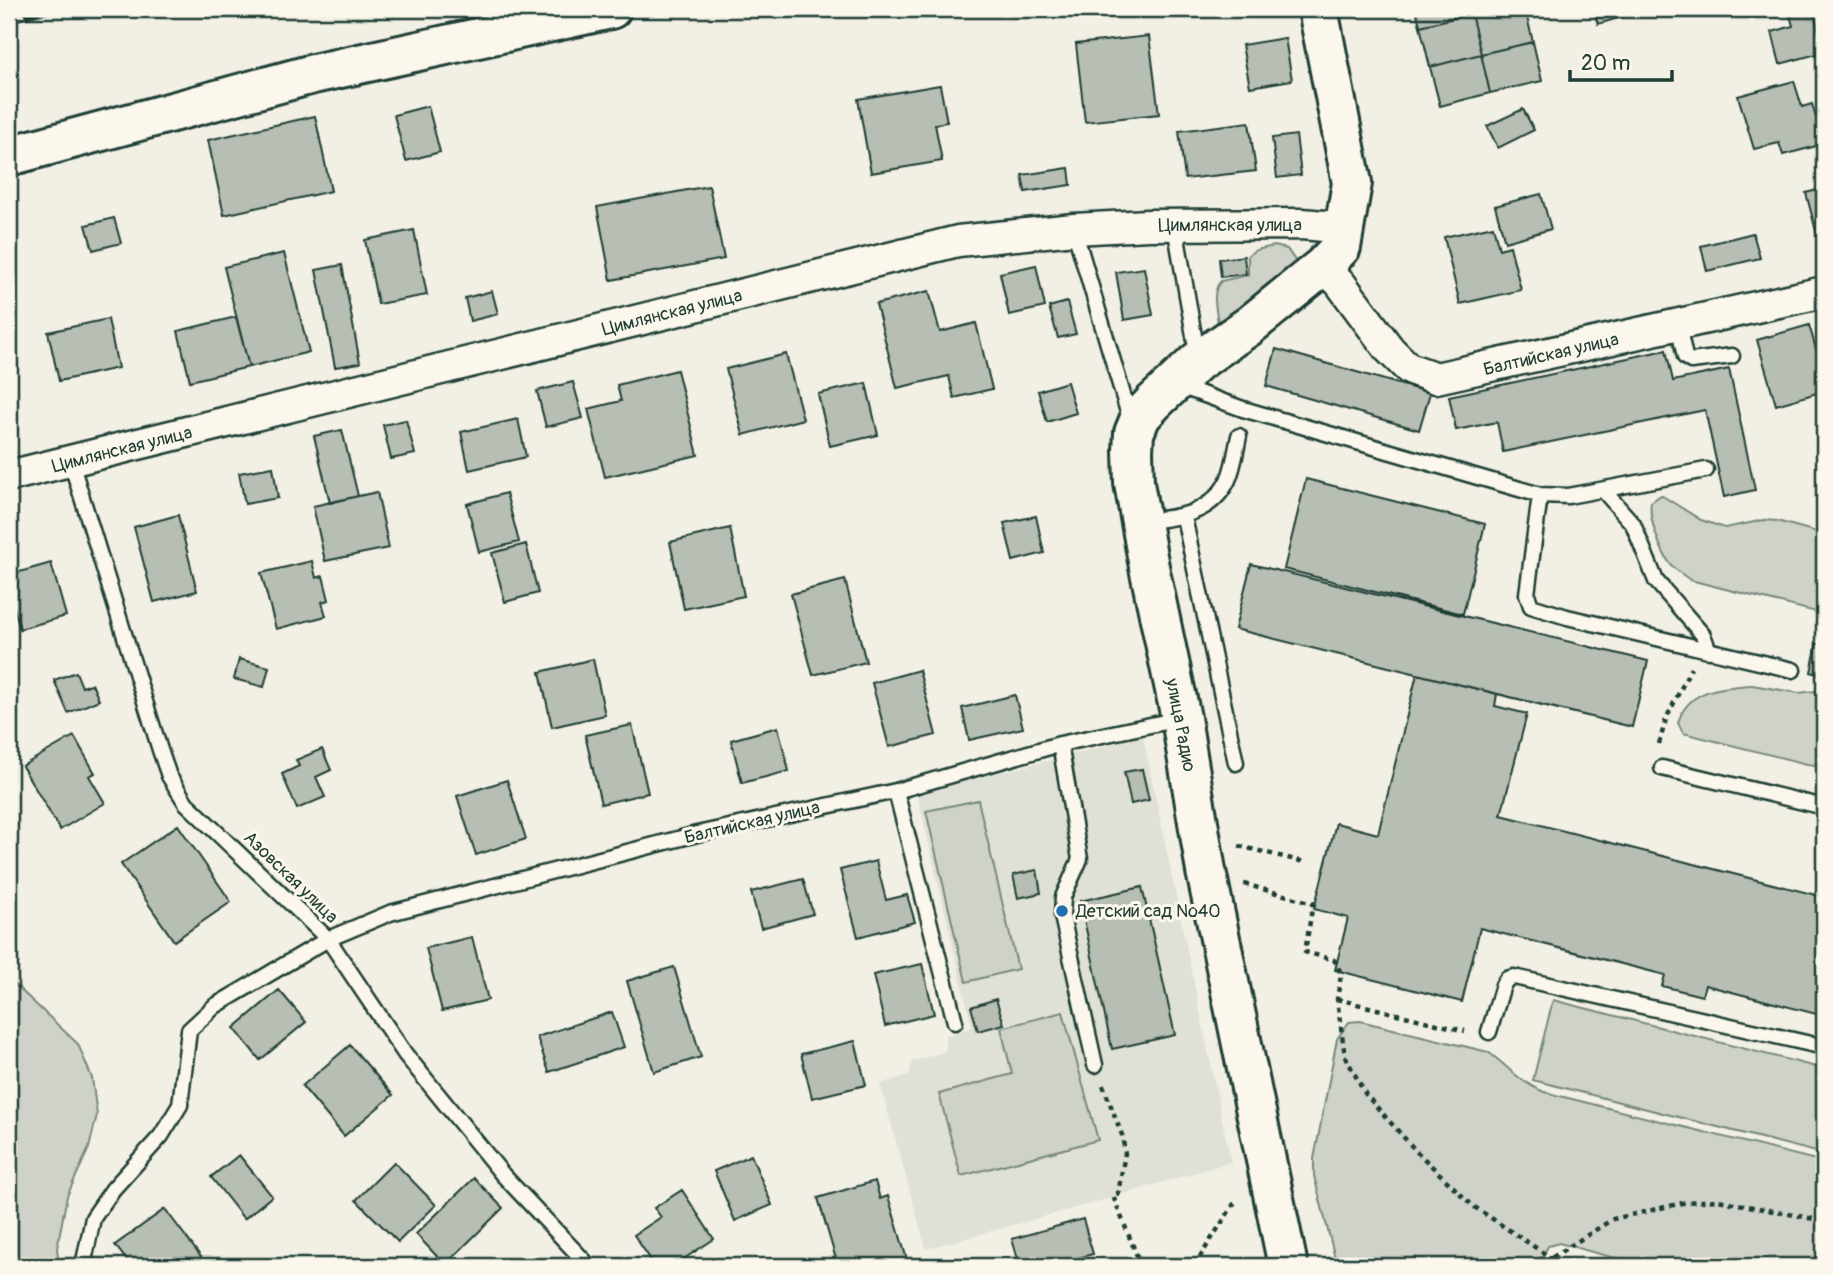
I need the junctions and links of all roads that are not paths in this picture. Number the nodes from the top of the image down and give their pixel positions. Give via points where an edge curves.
1 (611, 9) edge
2 (1318, 9) edge
3 (9, 156) edge
4 (1175, 226) junction
5 (1346, 228) junction
6 (1074, 229) junction
7 (1323, 266) junction
8 (1824, 292) edge
9 (1678, 325) junction
10 (1732, 356) dead end
11 (1185, 372) junction
12 (1134, 433) junction
13 (1239, 436) dead end
14 (71, 462) junction
15 (1706, 470) dead end
16 (9, 476) edge
17 (1603, 490) junction
18 (1540, 495) junction
19 (1184, 517) junction
20 (1141, 521) junction
21 (1704, 649) junction
22 (1793, 670) dead end
23 (1181, 718) junction
24 (1060, 744) junction
25 (1236, 763) dead end
26 (1662, 768) road end
27 (896, 790) junction
28 (1824, 807) edge
29 (328, 939) junction
30 (955, 1022) dead end
31 (1489, 1032) road end
32 (1824, 1047) edge
33 (1095, 1065) road end
34 (83, 1266) edge
35 (589, 1266) edge
36 (1288, 1266) edge

1 - 3 main road via 313,74
2 - 5 main road via 1352,183
4 - 5 street, Цимлянская улица
4 - 6 street, Цимлянская улица
4 - 11 lane
5 - 7 main road via 1341,247
6 - 12 lane
6 - 14 street, Цимлянская улица via 958,241
7 - 9 street, Балтийская улица via 1408,368 1436,378
7 - 11 main road
8 - 9 street, Балтийская улица
9 - 10 lane via 1685,357 1691,361
11 - 12 main road via 1141,416
11 - 18 lane via 1243,409
12 - 20 main road, улица Радио via 1134,482
13 - 19 lane via 1229,478 1218,497
14 - 16 street, Цимлянская улица
14 - 29 lane, Азовская улица via 169,776 186,803
15 - 17 lane
17 - 18 lane
17 - 21 lane via 1633,524 1656,581 1703,635
18 - 21 lane via 1527,593 1531,606
19 - 20 lane
19 - 25 lane
20 - 23 main road, улица Радио
21 - 22 lane
23 - 24 lane, Балтийская улица
23 - 36 main road, улица Радио via 1206,871
24 - 27 lane, Балтийская улица
24 - 33 lane via 1080,859 1063,897 1062,916
26 - 28 lane
27 - 29 lane, Балтийская улица via 697,834 390,913
27 - 30 lane
29 - 34 lane, Балтийская улица via 215,1006 189,1030 180,1105 161,1136 93,1218
29 - 35 lane, Азовская улица via 405,1054 503,1175
31 - 32 lane via 1503,985 1514,977

